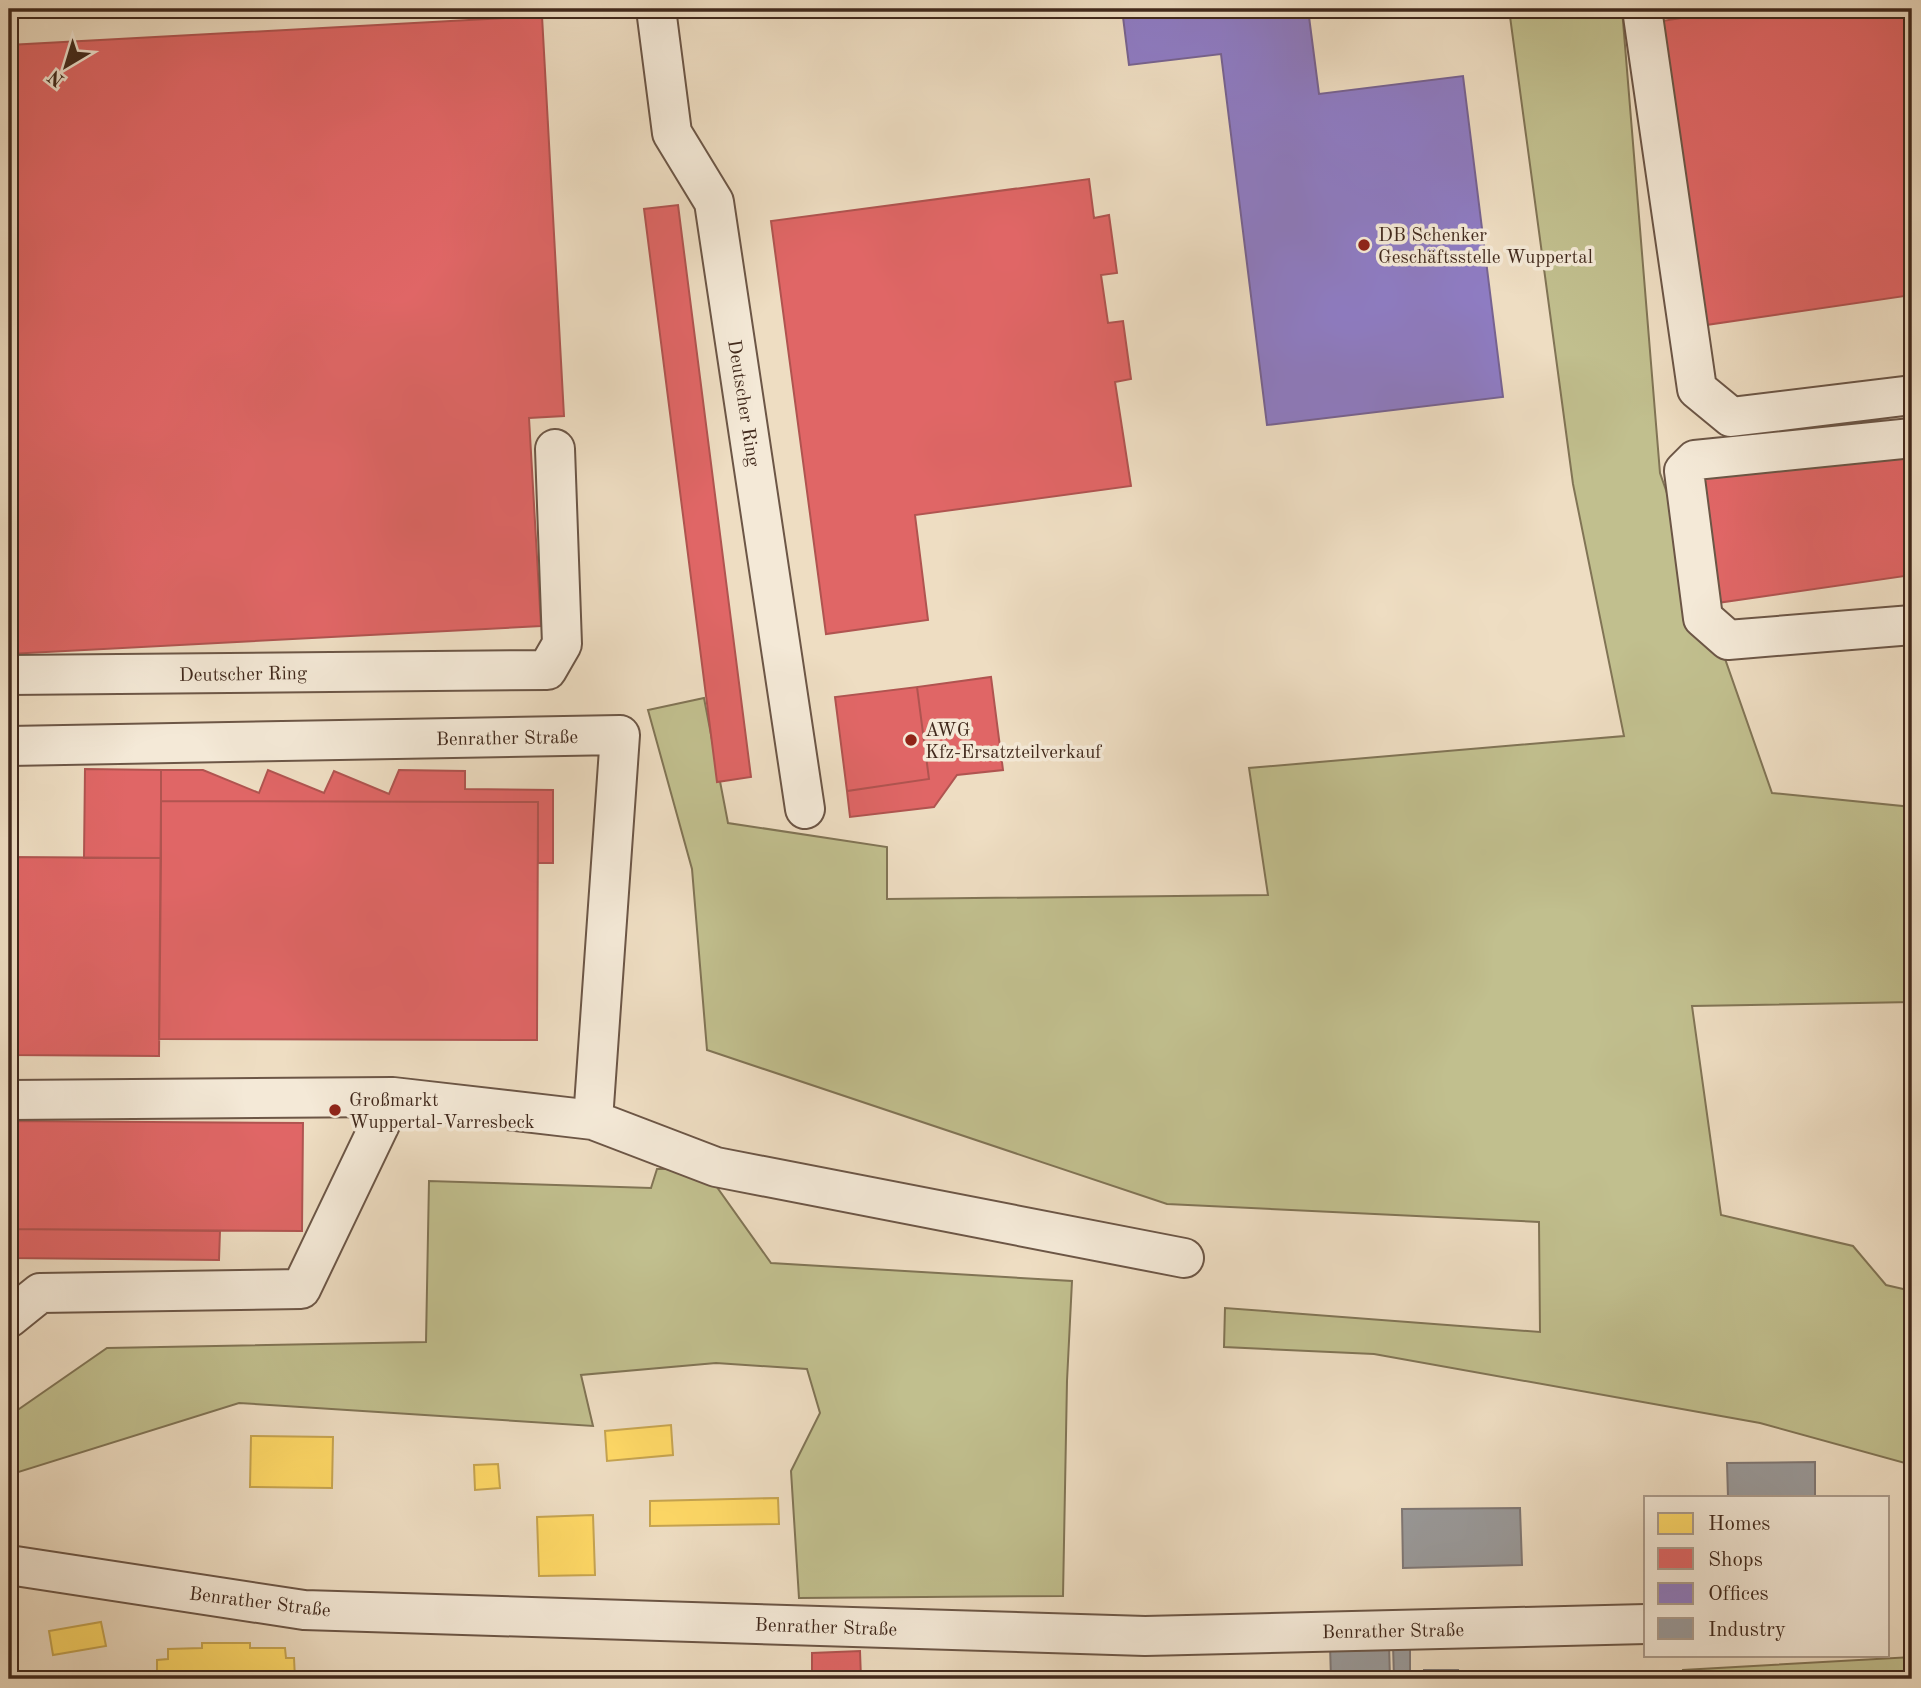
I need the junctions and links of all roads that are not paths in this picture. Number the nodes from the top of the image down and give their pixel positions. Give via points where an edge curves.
1 (656, 9) edge
2 (1642, 9) edge
3 (1912, 395) edge
4 (1912, 438) edge
5 (555, 449) dead end
6 (1912, 625) edge
7 (9, 675) edge
8 (9, 746) edge
9 (806, 809) dead end
10 (393, 1097) junction
11 (9, 1100) edge
12 (593, 1119) junction
13 (1184, 1258) dead end
14 (9, 1318) edge
15 (9, 1565) edge
16 (1644, 1624) edge

1 - 9 street, Deutscher Ring via 672,134 714,202
2 - 3 street via 1697,389 1731,417
4 - 6 street via 1695,460 1684,471 1703,618 1727,640
5 - 7 street, Deutscher Ring via 562,644 547,670
8 - 12 street, Benrather Straße via 620,735
10 - 11 street
10 - 12 street
10 - 14 street via 301,1289 40,1293
12 - 13 street via 716,1167
15 - 16 street, Benrather Straße via 304,1610 1165,1636

